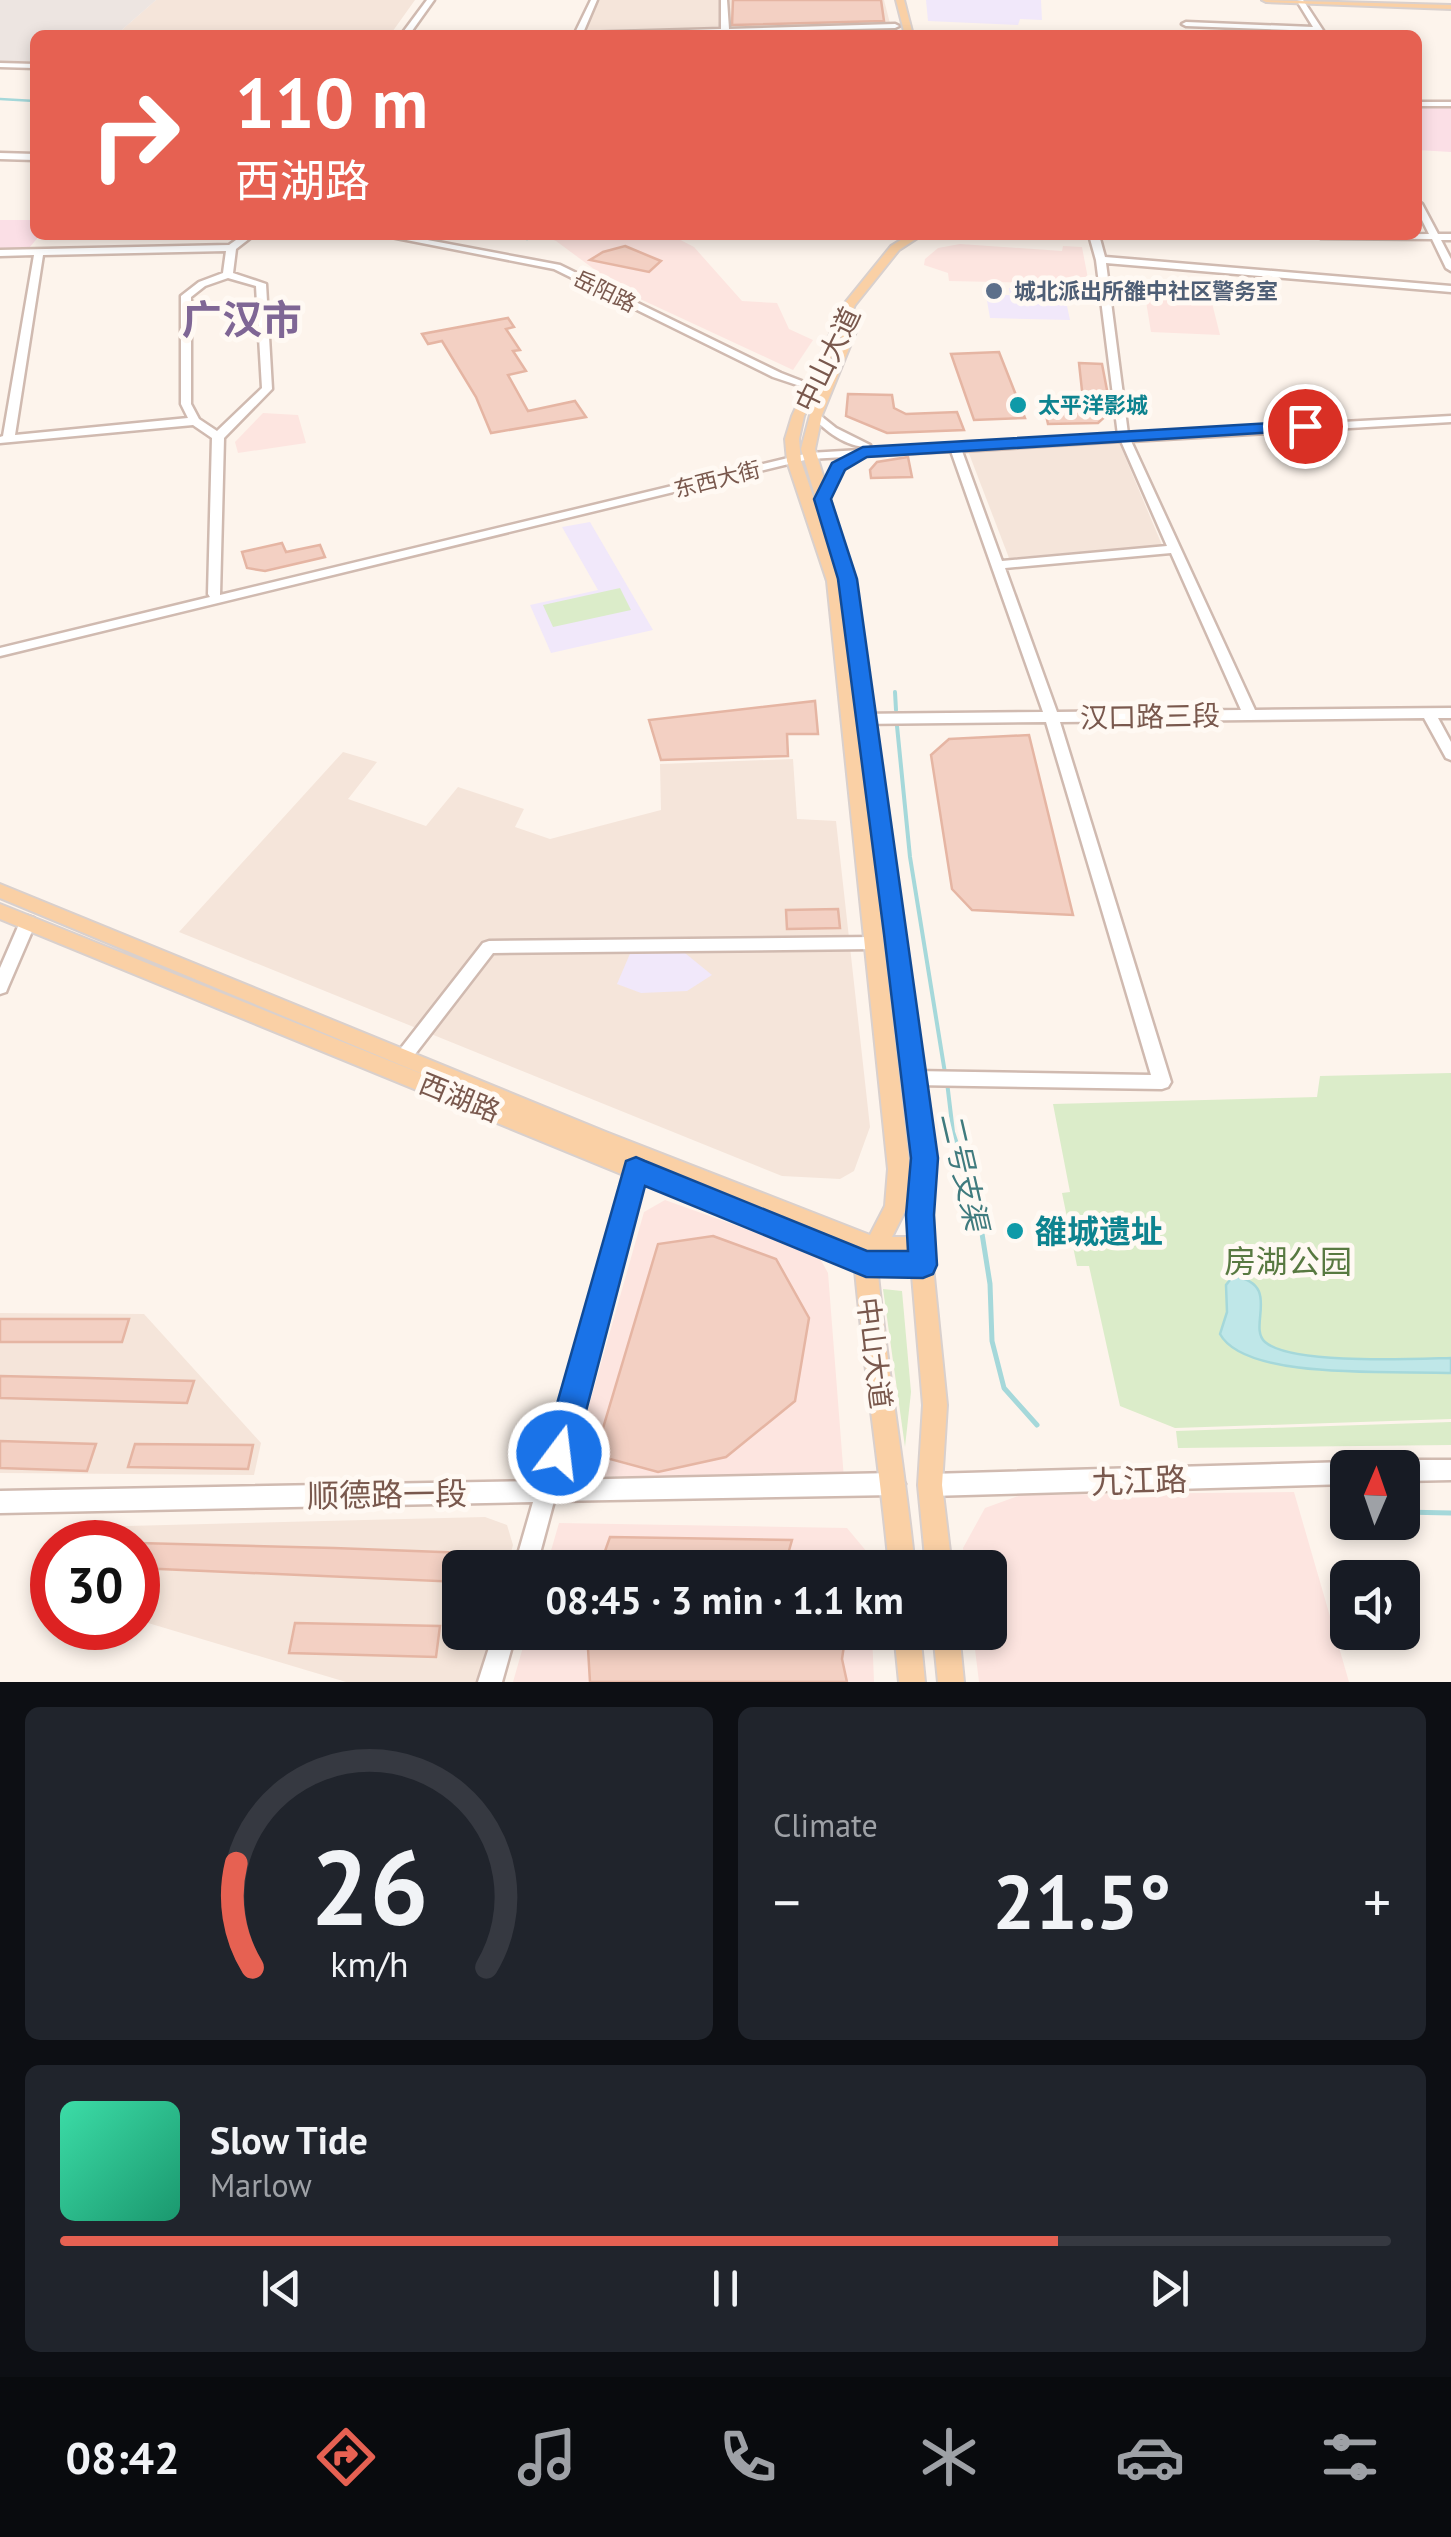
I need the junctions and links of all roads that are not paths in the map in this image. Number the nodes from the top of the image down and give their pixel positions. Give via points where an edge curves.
1 (431, 0) edge
2 (594, 0) edge
3 (724, 0) edge
4 (889, 0) edge
5 (900, 0) edge
6 (1266, 0) edge
7 (1300, 2) edge
8 (1451, 7) edge
9 (1186, 24) dead end
10 (409, 30) edge
11 (580, 30) edge
12 (725, 30) joint
13 (897, 30) edge
14 (909, 30) edge
15 (1286, 30) edge
16 (1319, 30) edge
17 (0, 67) edge
18 (30, 68) edge
19 (1422, 104) edge
20 (1451, 104) edge
21 (0, 156) edge
22 (30, 157) edge
23 (1422, 213) edge
24 (1422, 236) edge
25 (1433, 236) junction
26 (1451, 237) edge
27 (242, 240) edge
28 (413, 240) edge
29 (908, 240) edge
30 (922, 240) edge
31 (1095, 240) edge
32 (231, 248) junction
33 (40, 252) junction
34 (0, 253) edge
35 (1101, 260) junction
36 (1451, 268) edge
37 (228, 276) junction
38 (1451, 289) edge
39 (812, 387) junction
40 (816, 416) junction
41 (1451, 416) edge
42 (194, 421) junction
43 (1122, 432) junction
44 (218, 438) junction
45 (4, 440) edge
46 (955, 446) junction
47 (864, 449) junction
48 (801, 455) junction
49 (822, 499) junction
50 (1175, 549) junction
51 (997, 564) junction
52 (214, 594) junction
53 (0, 644) edge
54 (0, 652) edge
55 (1428, 713) junction
56 (1451, 713) edge
57 (1250, 715) junction
58 (1052, 717) junction
59 (857, 719) junction
60 (1451, 755) edge
61 (0, 891) edge
62 (0, 911) edge
63 (28, 922) junction
64 (874, 943) junction
65 (0, 987) edge
66 (404, 1057) junction
67 (914, 1078) junction
68 (636, 1169) junction
69 (870, 1256) junction
70 (921, 1256) junction
71 (1451, 1470) edge
72 (1420, 1471) edge
73 (1330, 1473) edge
74 (894, 1484) junction
75 (930, 1484) junction
76 (549, 1491) junction
77 (0, 1502) edge
78 (531, 1550) edge
79 (900, 1550) edge
80 (937, 1550) edge
81 (500, 1650) edge
82 (909, 1650) edge
83 (948, 1650) edge
84 (490, 1682) edge
85 (912, 1682) edge
86 (951, 1682) edge

1 - 10 street
2 - 11 street
3 - 12 street
4 - 13 main road
5 - 14 main road
6 - 7 main road
7 - 8 main road
7 - 16 street
9 - 15 street
12 - 13 street
17 - 18 street
19 - 20 street
21 - 22 street
23 - 25 street
24 - 25 street
25 - 26 street
25 - 36 street
27 - 32 street
28 - 39 street, 岳阳路 via 557,267
29 - 39 main road, 中山大道 via 850,304
30 - 40 main road, 中山大道 via 903,252 857,315
31 - 35 street
32 - 33 street
32 - 37 street
33 - 34 street
33 - 45 street
35 - 38 street
35 - 43 street
37 - 42 street via 186,296 186,404
37 - 44 street via 261,284 266,389
39 - 48 main road, 中山大道 via 792,439
40 - 47 street
40 - 48 main road, 中山大道
41 - 43 street, 东西大街
42 - 44 street
42 - 45 street
43 - 46 street, 东西大街
43 - 47 street, 东西大街
43 - 50 street
44 - 52 street
46 - 47 street, 东西大街
46 - 51 street
47 - 48 street, 东西大街
47 - 49 street via 838,467
48 - 49 main road, 中山大道
48 - 52 street, 东西大街
48 - 54 street, 东西大街
48 - 59 main road, 中山大道 via 834,581
49 - 59 main road, 中山大道 via 848,579
50 - 51 street
50 - 57 street
51 - 58 street
52 - 53 street, 东西大街
55 - 56 street, 汉口路三段
55 - 57 street, 汉口路三段
55 - 60 street
57 - 58 street, 汉口路三段
58 - 59 street, 汉口路三段
58 - 67 street via 1162,1082
59 - 64 main road, 中山大道
59 - 67 main road, 中山大道
61 - 66 main road, 西湖路
62 - 63 main road, 西湖路
63 - 65 street
63 - 68 main road, 西湖路
64 - 66 street via 489,947
64 - 69 main road, 中山大道 via 899,1180 896,1206
66 - 69 main road, 西湖路
67 - 70 main road, 中山大道 via 924,1158
68 - 69 main road, 西湖路
68 - 76 street
69 - 70 main road
69 - 74 main road, 中山大道 via 876,1372
70 - 75 main road, 中山大道 via 936,1405
71 - 72 street
73 - 75 street, 九江路
74 - 76 street, 顺德路一段
74 - 79 main road, 中山大道
75 - 80 main road, 中山大道
76 - 77 street, 顺德路一段
76 - 78 street
81 - 84 street
82 - 85 main road
83 - 86 main road

